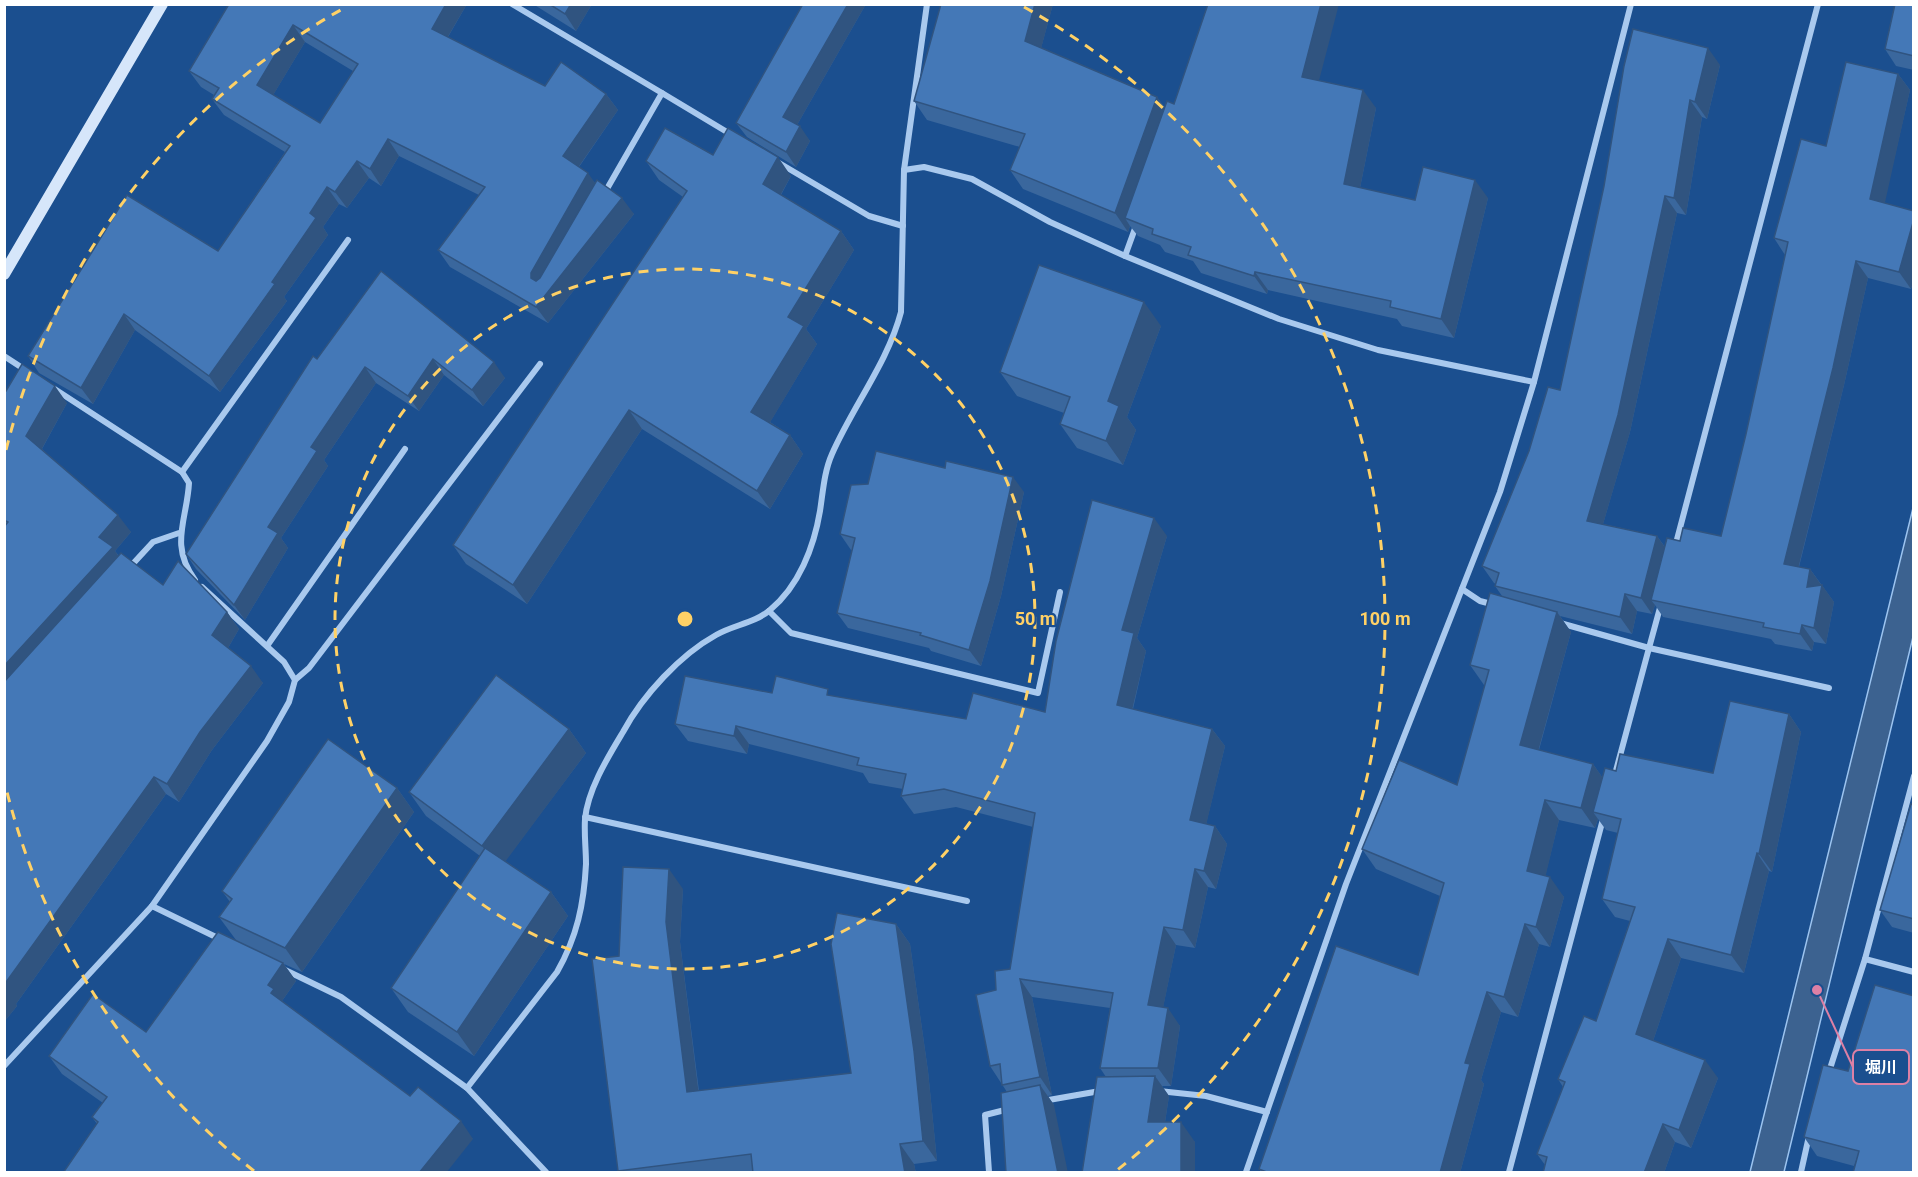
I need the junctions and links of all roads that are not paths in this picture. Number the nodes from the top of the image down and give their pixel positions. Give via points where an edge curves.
1 (162, 4) edge
2 (512, 4) edge
3 (927, 4) edge
4 (1631, 4) edge
5 (1818, 4) edge
6 (662, 93) junction
7 (735, 136) edge
8 (776, 161) edge
9 (904, 170) junction
10 (599, 202) edge
11 (1141, 212) edge
12 (903, 226) junction
13 (348, 240) dead end
14 (1125, 256) junction
15 (4, 274) edge
16 (4, 356) edge
17 (540, 364) dead end
18 (34, 376) edge
19 (44, 382) edge
20 (1534, 382) junction
21 (405, 449) dead end
22 (182, 472) junction
23 (179, 533) junction
24 (1673, 556) edge
25 (122, 577) edge
26 (1462, 589) junction
27 (1664, 591) edge
28 (1060, 592) dead end
29 (1503, 608) edge
30 (769, 611) junction
31 (1548, 620) edge
32 (267, 646) junction
33 (1649, 648) junction
34 (295, 680) junction
35 (1829, 688) dead end
36 (1914, 776) edge
37 (1612, 785) edge
38 (1606, 808) edge
39 (585, 817) junction
40 (967, 901) dead end
41 (152, 906) junction
42 (226, 941) edge
43 (1865, 960) junction
44 (278, 967) edge
45 (1914, 972) edge
46 (4, 1066) edge
47 (1827, 1079) edge
48 (467, 1088) junction
49 (1113, 1090) edge
50 (1154, 1090) edge
51 (1031, 1104) edge
52 (1020, 1106) edge
53 (1267, 1112) junction
54 (1810, 1133) edge
55 (540, 1166) junction
56 (535, 1173) edge
57 (546, 1173) edge
58 (989, 1173) edge
59 (1246, 1173) edge
60 (1509, 1173) edge
61 (1801, 1173) edge

1 - 15 street
2 - 6 street
3 - 9 street
4 - 20 street
5 - 24 street
6 - 7 street
6 - 10 street
8 - 12 street via 868,216
9 - 12 street
9 - 14 street via 924,167 972,179 1050,222
11 - 14 street
12 - 30 street via 903,295 897,327 831,455 812,546 798,578
13 - 22 street
14 - 20 street via 1279,319 1378,350
16 - 18 street
17 - 34 street via 316,659
19 - 22 street
20 - 26 street via 1500,492
21 - 32 street
22 - 23 street via 189,483
23 - 25 street via 153,542
23 - 32 street via 182,554 193,578
26 - 29 street via 1480,601
26 - 53 street via 1346,884
27 - 33 street
28 - 30 street via 1038,693 790,633
30 - 39 street via 716,635 680,662 648,697 624,729 594,789
31 - 33 street
32 - 34 street
33 - 35 street
33 - 37 street
34 - 41 street via 289,702 267,741
36 - 43 street
38 - 60 street
39 - 40 street
39 - 48 street via 583,906 567,955
41 - 42 street
41 - 46 street
43 - 45 street
43 - 47 street
44 - 48 street via 341,997
48 - 55 street
49 - 51 street
50 - 53 street via 1206,1096
52 - 58 street via 985,1115
53 - 59 street
54 - 61 street
55 - 56 street
55 - 57 street

